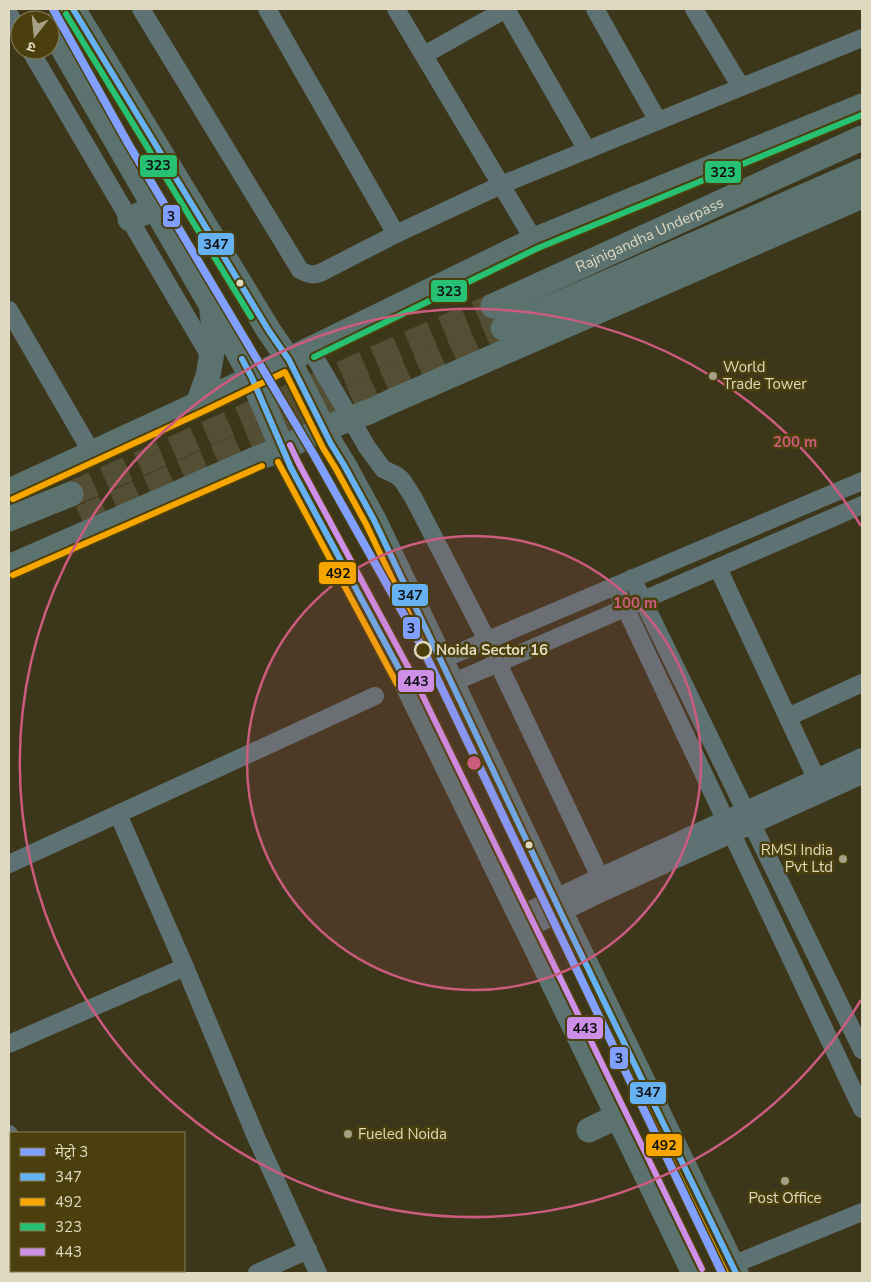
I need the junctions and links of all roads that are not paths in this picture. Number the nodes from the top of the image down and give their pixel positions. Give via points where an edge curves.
1 (73, 9) edge
2 (141, 9) edge
3 (266, 9) edge
4 (396, 9) edge
5 (506, 9) edge
6 (595, 9) edge
7 (694, 9) edge
8 (862, 38) edge
9 (60, 43) edge
10 (424, 56) junction
11 (36, 60) edge
12 (741, 87) junction
13 (862, 106) edge
14 (658, 121) junction
15 (862, 138) edge
16 (587, 150) junction
17 (862, 171) edge
18 (501, 185) junction
19 (862, 196) edge
20 (155, 208) junction
21 (130, 219) junction
22 (396, 234) junction
23 (534, 240) junction
24 (211, 304) junction
25 (9, 310) edge
26 (310, 348) junction
27 (211, 358) junction
28 (289, 360) junction
29 (252, 378) junction
30 (198, 404) junction
31 (350, 419) junction
32 (323, 429) junction
33 (282, 449) junction
34 (92, 453) junction
35 (862, 481) edge
36 (9, 491) edge
37 (71, 494) tunnel mouth
38 (861, 510) edge
39 (81, 518) tunnel mouth
40 (9, 519) edge
41 (9, 550) edge
42 (9, 567) edge
43 (718, 568) junction
44 (632, 578) junction
45 (616, 586) junction
46 (643, 600) junction
47 (626, 607) junction
48 (487, 640) junction
49 (442, 660) junction
50 (498, 662) junction
51 (452, 683) junction
52 (862, 683) edge
53 (375, 696) dead end
54 (788, 717) junction
55 (862, 757) edge
56 (862, 774) edge
57 (816, 778) junction
58 (118, 814) junction
59 (749, 818) junction
60 (729, 826) junction
61 (9, 864) edge
62 (604, 884) junction
63 (558, 906) junction
64 (523, 922) junction
65 (820, 963) junction
66 (185, 967) junction
67 (798, 974) junction
68 (9, 1044) edge
69 (862, 1050) edge
70 (861, 1102) edge
71 (618, 1116) junction
72 (589, 1130) dead end
73 (862, 1212) edge
74 (308, 1250) junction
75 (734, 1269) edge
76 (257, 1273) edge
77 (318, 1273) edge
78 (694, 1273) edge

1 - 28 main road
2 - 22 street via 300,270 316,275
3 - 22 street
4 - 10 street
5 - 10 street
5 - 16 street
6 - 14 street
7 - 12 street
8 - 12 street
9 - 20 main road
10 - 18 street
11 - 21 street
12 - 14 street
13 - 23 main road
14 - 16 street
15 - 17 main road, Rajnigandha Underpass via 498,317
16 - 18 street
18 - 22 street
18 - 23 street
19 - 31 main road
20 - 21 main road
20 - 24 main road
21 - 27 street
23 - 26 main road
24 - 27 main road via 215,335
24 - 29 main road
25 - 34 street
26 - 28 main road
26 - 31 street
27 - 30 main road
28 - 29 main road
28 - 32 main road
29 - 30 main road
29 - 33 main road
30 - 34 main road
31 - 32 main road
31 - 48 street via 383,469 402,480 413,497
32 - 33 main road
32 - 49 main road via 374,520
33 - 42 main road
33 - 64 main road via 406,682
34 - 36 main road
35 - 44 street
37 - 40 main road
38 - 43 street
39 - 41 main road
43 - 46 street
43 - 54 street
44 - 45 street
44 - 46 street
45 - 47 street
45 - 48 street
46 - 47 street
46 - 59 street
47 - 50 street
47 - 60 street
48 - 49 street
48 - 50 street
49 - 51 main road
50 - 51 street
50 - 62 street
51 - 63 main road
52 - 54 street
53 - 58 street
54 - 57 street
55 - 57 street
56 - 59 street
57 - 59 street
58 - 61 street
58 - 66 street
59 - 60 street
59 - 65 street
60 - 62 street
60 - 67 street
62 - 63 street
63 - 64 street
63 - 75 main road
64 - 71 main road
65 - 67 street
65 - 69 street
66 - 68 street
66 - 74 street via 256,1137
67 - 70 street
71 - 72 main road
71 - 78 main road
73 - 75 street
74 - 76 street
74 - 77 street

